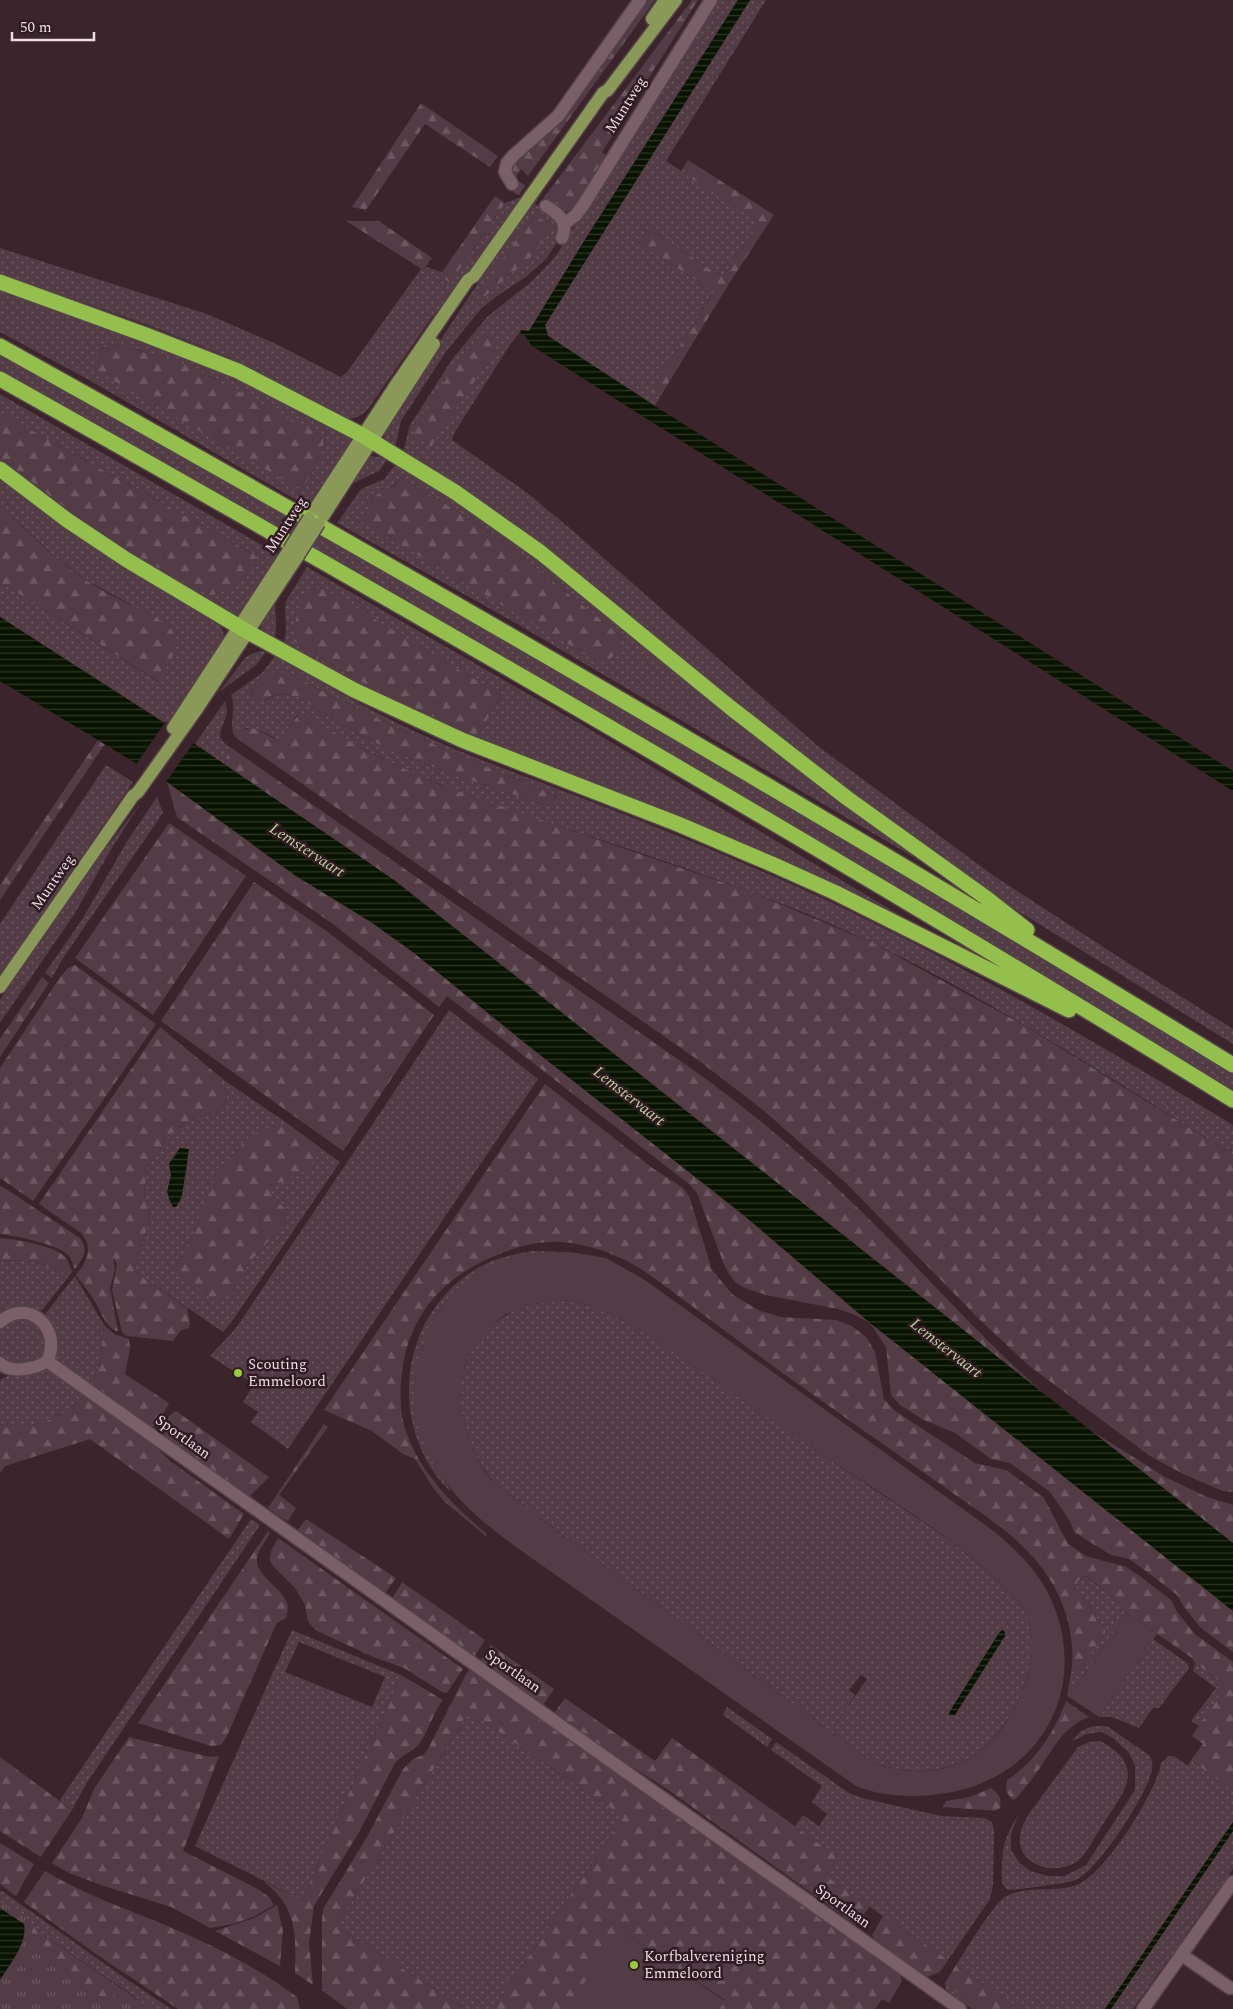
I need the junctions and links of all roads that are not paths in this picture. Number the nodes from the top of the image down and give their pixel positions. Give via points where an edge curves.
1 (640, 0) edge
2 (665, 0) edge
3 (676, 0) edge
4 (711, 0) edge
5 (603, 93) junction
6 (512, 184) dead end
7 (546, 206) tunnel mouth
8 (564, 224) junction
9 (562, 238) dead end
10 (0, 282) edge
11 (0, 346) edge
12 (0, 379) edge
13 (367, 438) junction
14 (0, 469) edge
15 (244, 629) junction
16 (1077, 970) junction
17 (0, 987) edge
18 (1162, 1056) junction
19 (1233, 1065) edge
20 (1233, 1100) edge
21 (0, 1322) edge
22 (47, 1361) junction
23 (0, 1363) edge
24 (1233, 1882) edge
25 (1182, 1955) junction
26 (1230, 1988) dead end
27 (960, 2009) edge
28 (1143, 2009) edge

1 - 6 street via 555,120 507,163 506,174
2 - 5 main road, Muntweg
3 - 5 main road, Muntweg
4 - 8 street, Muntweg via 584,204
5 - 13 main road, Muntweg via 474,276 473,284
7 - 8 street via 558,214
8 - 9 street
10 - 13 highway via 214,361
11 - 16 highway via 560,663
12 - 18 highway via 565,700
13 - 15 main road, Muntweg, bridge
13 - 16 highway via 477,506 540,552 789,754 985,897
14 - 15 highway via 92,537
15 - 17 main road, Muntweg via 138,792
15 - 18 highway via 404,715 702,834 834,892
16 - 19 highway
18 - 20 highway
21 - 22 street via 18,1313 27,1313 44,1322 50,1349
22 - 23 street via 15,1370
22 - 27 street, Sportlaan
24 - 25 street
25 - 26 street
25 - 28 street

